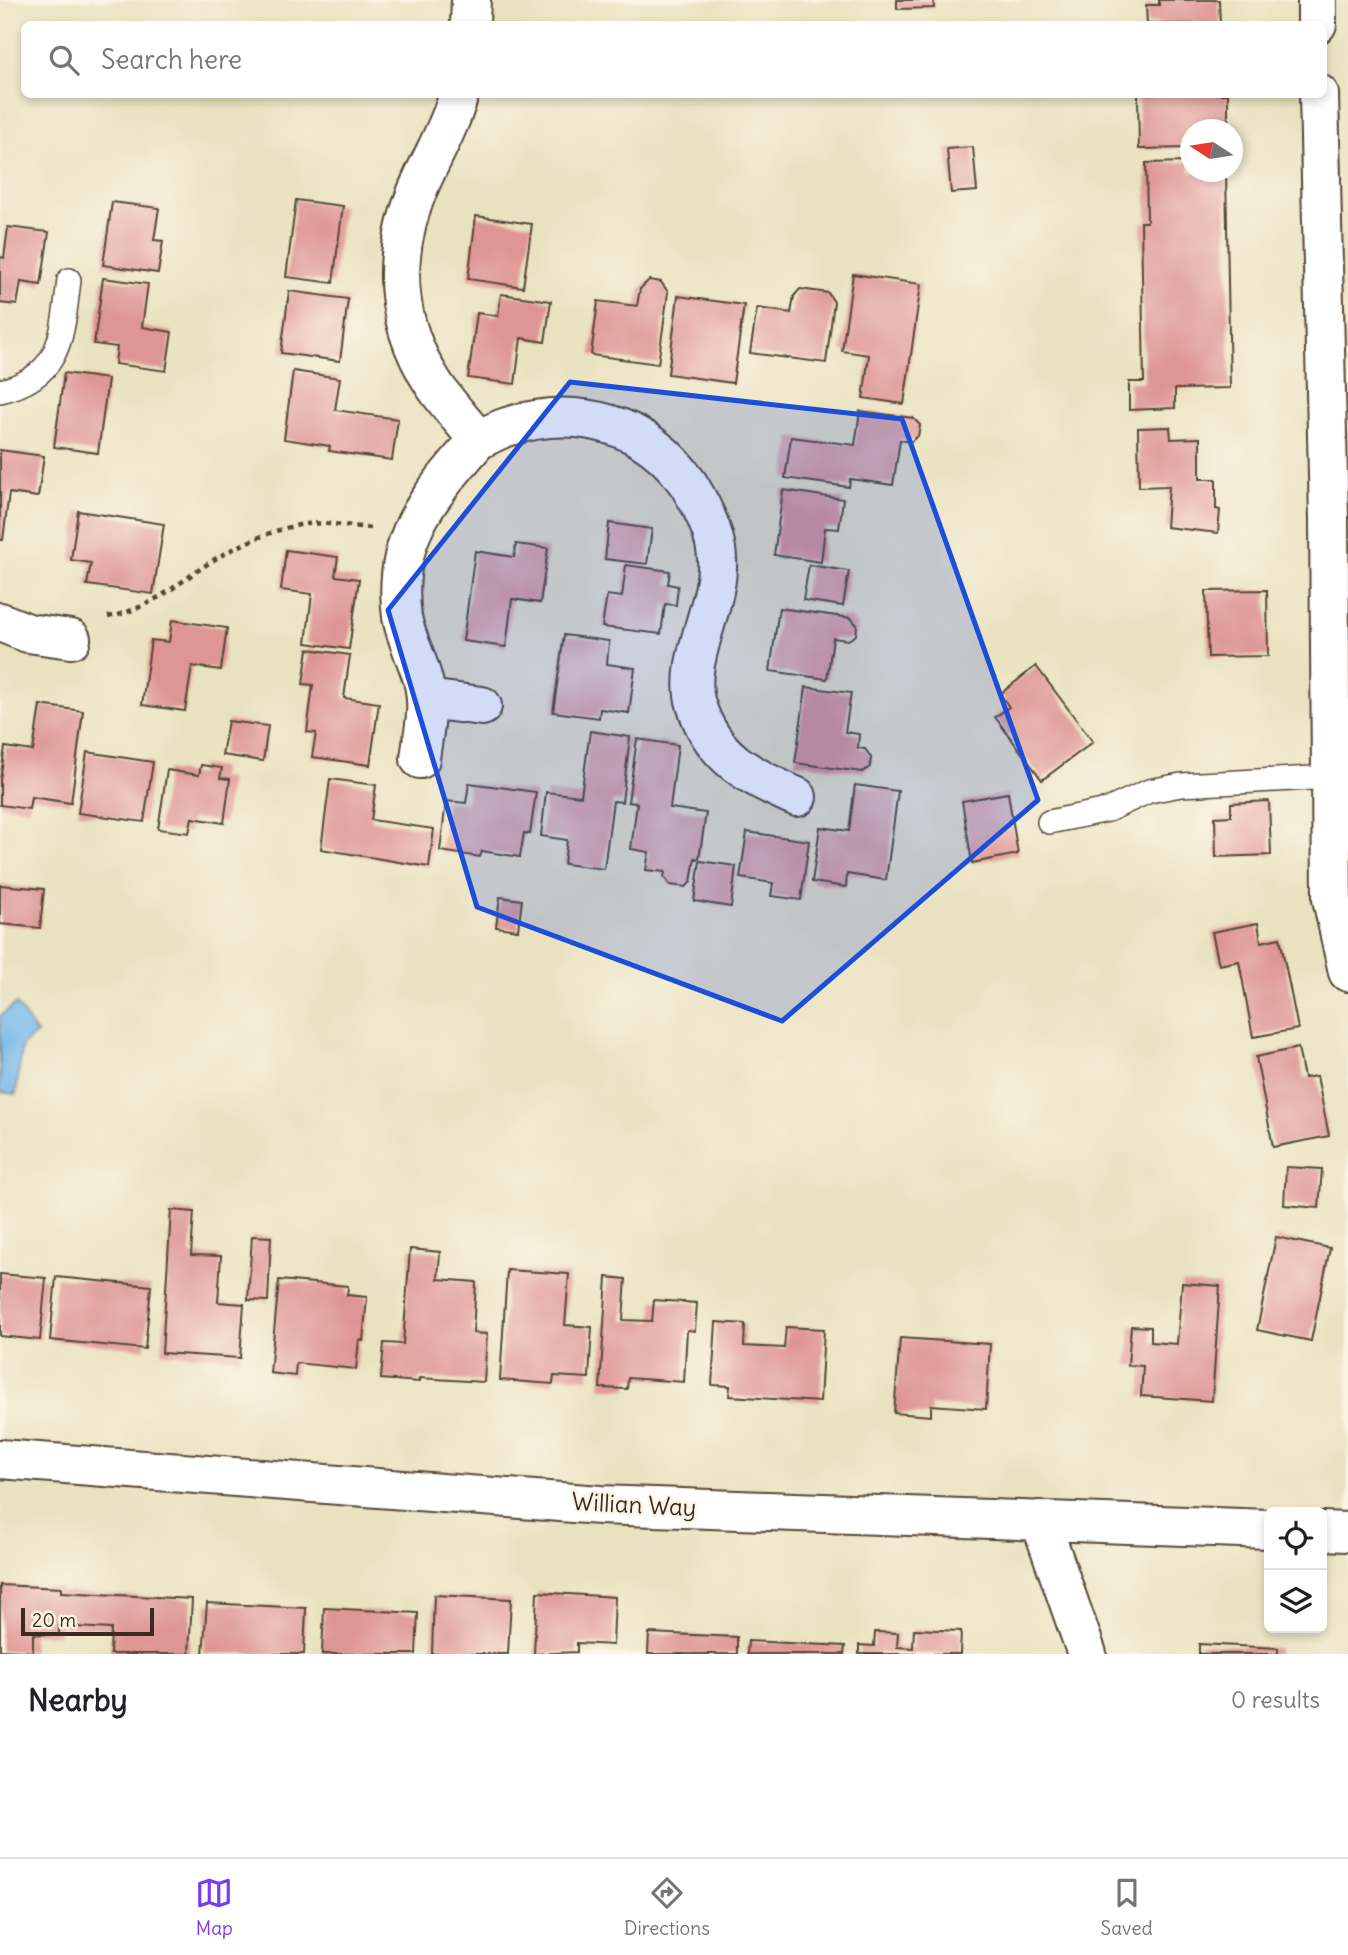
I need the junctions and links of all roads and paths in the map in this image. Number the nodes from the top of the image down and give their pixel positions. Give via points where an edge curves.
1 (471, 0) edge
2 (1317, 0) edge
3 (470, 21) edge
4 (1317, 21) edge
5 (458, 98) edge
6 (1319, 98) edge
7 (69, 280) dead end
8 (0, 391) edge
9 (478, 440) junction
10 (1339, 520) edge
11 (410, 536) junction
12 (1, 631) edge
13 (71, 639) joint
14 (426, 699) junction
15 (482, 706) dead end
16 (420, 759) dead end
17 (1332, 776) junction
18 (797, 797) dead end
19 (1049, 821) dead end
20 (1348, 972) edge
21 (0, 1459) edge
22 (1040, 1520) junction
23 (1264, 1529) edge
24 (1327, 1531) edge
25 (1348, 1532) edge
26 (1087, 1654) edge

1 - 3 street
2 - 4 street
5 - 9 street via 410,211 398,282 416,352 435,386
6 - 10 street
7 - 8 lane via 56,353 33,379
9 - 11 street via 431,495
9 - 18 street via 506,427 569,417 625,430 650,443 678,468 709,525 717,558 693,677 704,729 736,766
10 - 17 street
11 - 13 path via 378,528 305,524 277,532 217,559 131,612 79,619
11 - 14 street via 404,560 402,615
12 - 13 street
14 - 15 street
14 - 16 street
17 - 19 lane via 1181,785 1149,791 1108,810
17 - 20 street via 1332,899
21 - 22 street, Willian Way via 600,1505
22 - 23 street, Willian Way
22 - 26 street
24 - 25 street

